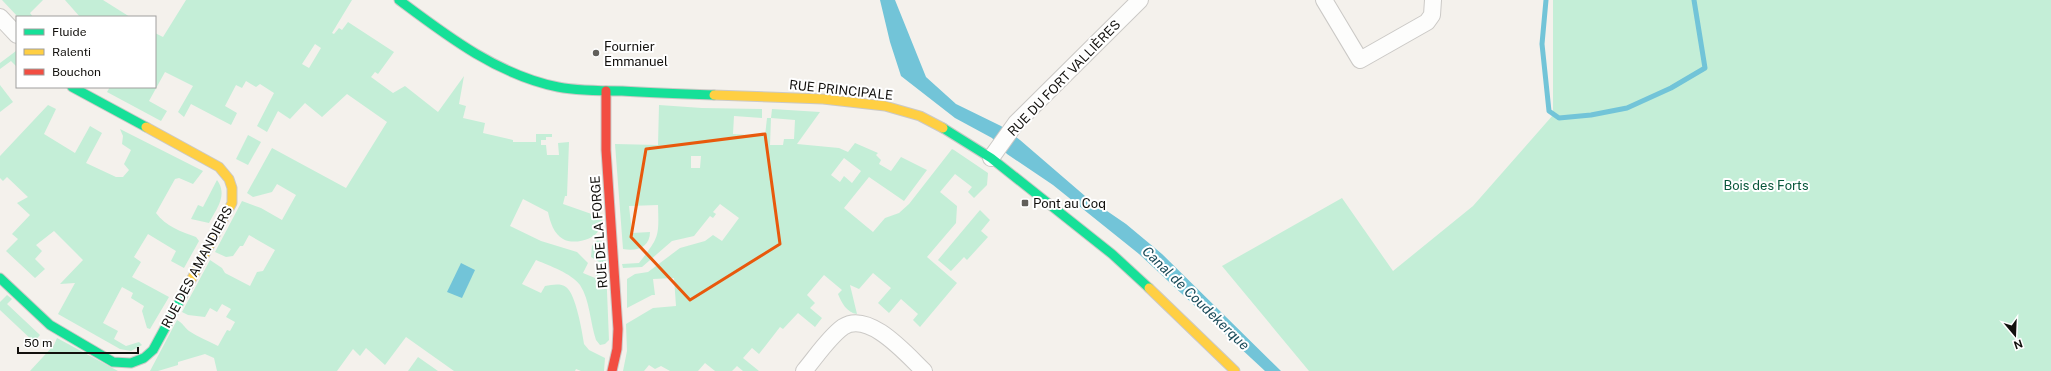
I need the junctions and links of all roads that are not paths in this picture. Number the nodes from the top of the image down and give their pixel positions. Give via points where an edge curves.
1 (399, 0) edge
2 (1140, 0) edge
3 (1324, 0) edge
4 (1433, 0) edge
5 (0, 17) edge
6 (16, 34) edge
7 (74, 88) edge
8 (606, 91) junction
9 (993, 154) junction
10 (0, 278) edge
11 (612, 371) edge
12 (804, 371) edge
13 (924, 371) edge
14 (1235, 371) edge

1 - 8 street, RUE PRINCIPALE via 477,54 519,75 565,89
2 - 9 street, RUE DU FORT VALLIÈRES via 1012,128
3 - 4 street via 1360,60 1427,22 1432,15
5 - 6 street
7 - 10 street, RUE DES AMANDIERS via 219,167 233,187 232,203 153,350 144,358 131,363 113,362 55,329
8 - 9 street, RUE PRINCIPALE via 816,98 885,106 931,121
8 - 11 street, RUE DE LA FORGE via 606,150 618,334
9 - 14 street, RUE PRINCIPALE via 1124,264
12 - 13 street via 839,331 855,323 873,327

